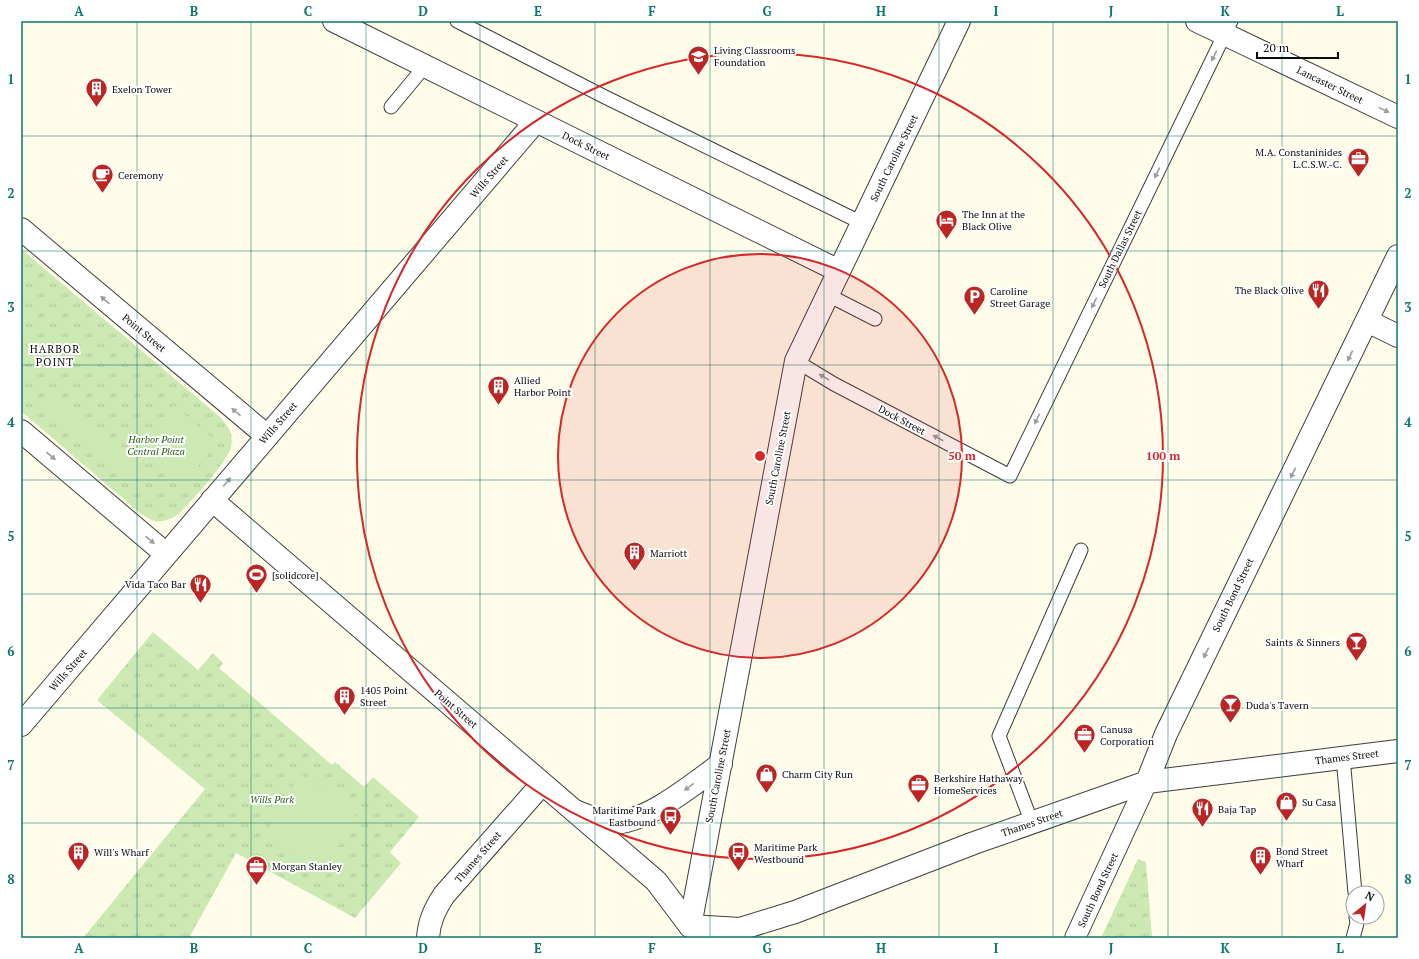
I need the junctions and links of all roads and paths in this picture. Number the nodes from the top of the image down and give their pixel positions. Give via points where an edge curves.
1 (334, 21) edge
2 (457, 21) edge
3 (959, 21) edge
4 (1197, 21) edge
5 (1228, 28) edge
6 (425, 66) junction
7 (391, 107) dead end
8 (1398, 117) edge
9 (536, 121) junction
10 (862, 223) junction
11 (21, 229) edge
12 (1398, 256) edge
13 (839, 271) junction
14 (828, 295) junction
15 (875, 319) dead end
16 (1367, 321) junction
17 (1398, 336) edge
18 (796, 361) junction
19 (21, 430) edge
20 (266, 436) junction
21 (1010, 476) joint
22 (212, 500) junction
23 (1081, 550) dead end
24 (166, 554) junction
25 (21, 725) edge
26 (1398, 751) edge
27 (1343, 757) junction
28 (720, 764) junction
29 (1147, 782) junction
30 (542, 784) junction
31 (575, 811) junction
32 (1032, 823) junction
33 (1353, 885) edge
34 (1356, 925) edge
35 (686, 932) edge
36 (428, 938) edge
37 (1075, 938) edge
38 (1353, 938) edge

1 - 6 street, Dock Street
2 - 10 lane via 610,100
3 - 10 street, South Caroline Street
4 - 5 street, Lancaster Street
5 -> 8 street, Lancaster Street
5 -> 21 lane, South Dallas Street
6 - 7 lane
6 - 9 street, Dock Street
9 - 13 street, Dock Street
9 - 20 street, Wills Street
10 - 13 street, South Caroline Street
20 -> 11 street, Point Street
12 - 16 street, South Bond Street
13 - 14 street, South Caroline Street
14 - 15 lane
14 - 18 street, South Caroline Street
16 - 17 street
16 -> 29 street, South Bond Street via 1166,734
21 -> 18 lane, Dock Street via 834,384
18 - 28 street, South Caroline Street
19 -> 24 street
22 -> 20 street, Wills Street
22 - 24 street, Wills Street
22 - 30 street, Point Street
23 - 32 lane via 999,736
24 - 25 street, Wills Street
26 - 27 street, Thames Street
27 - 29 street, Thames Street
27 - 33 lane
28 -> 31 street via 674,799 635,818 609,823
28 - 35 street, South Caroline Street
29 - 32 street, Thames Street
29 - 37 street, South Bond Street
30 - 31 street, Point Street
30 - 36 street, Thames Street via 444,895 434,910
31 - 35 street, Point Street via 656,881
32 - 35 street, Thames Street via 795,912 740,928
34 - 38 lane

